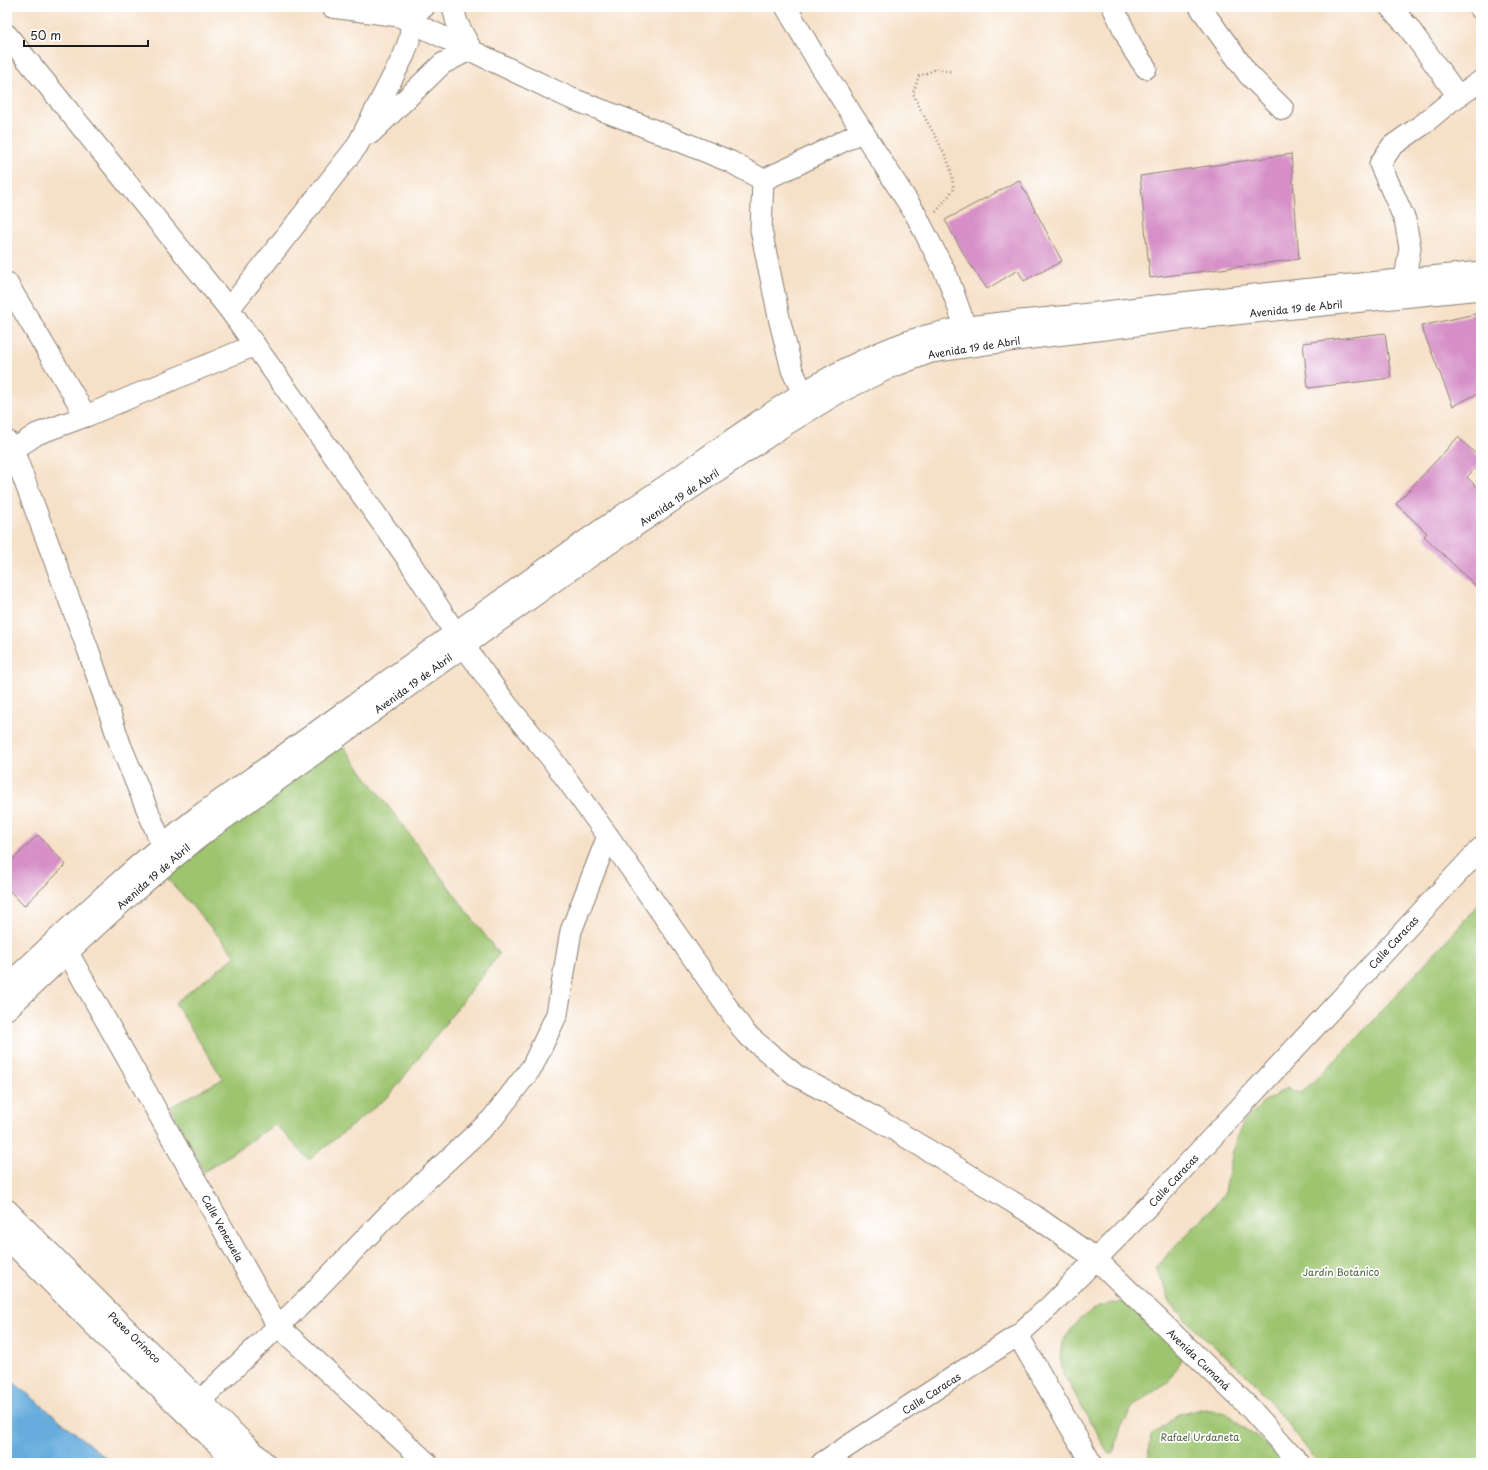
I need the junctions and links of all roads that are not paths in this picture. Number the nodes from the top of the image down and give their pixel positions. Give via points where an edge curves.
1 (332, 7) edge
2 (453, 7) edge
3 (786, 7) edge
4 (1113, 7) edge
5 (1200, 7) edge
6 (1390, 7) edge
7 (411, 15) edge
8 (7, 35) edge
9 (471, 49) junction
10 (1146, 68) dead end
11 (1481, 81) edge
12 (1458, 96) junction
13 (1283, 109) dead end
14 (863, 131) junction
15 (357, 146) junction
16 (763, 180) junction
17 (1481, 272) edge
18 (1405, 279) junction
19 (7, 283) edge
20 (1481, 289) edge
21 (229, 309) junction
22 (966, 329) junction
23 (255, 345) junction
24 (803, 393) junction
25 (86, 416) junction
26 (10, 445) edge
27 (459, 639) junction
28 (608, 836) junction
29 (162, 845) junction
30 (1481, 848) edge
31 (68, 953) junction
32 (7, 986) edge
33 (7, 1010) edge
34 (7, 1210) edge
35 (7, 1238) edge
36 (1096, 1259) junction
37 (278, 1325) junction
38 (1018, 1335) junction
39 (193, 1407) junction
40 (237, 1463) edge
41 (265, 1463) edge
42 (427, 1463) edge
43 (822, 1463) edge
44 (1091, 1463) edge
45 (1299, 1463) edge

1 - 7 street
2 - 9 street via 457,23
3 - 14 street
4 - 10 street
5 - 13 street via 1248,74
6 - 12 street via 1408,27
7 - 9 street via 433,34
7 - 15 street via 410,38 404,55
8 - 21 street, Avenida Cumaná
9 - 15 street via 442,64
9 - 16 street via 570,98 731,162
11 - 12 street
12 - 18 street via 1392,146 1380,164 1405,220 1410,248
14 - 16 street
14 - 22 street via 921,226 948,278
15 - 21 street
16 - 24 street via 761,230 792,370
17 - 18 street, Avenida 19 de Abril
18 - 22 street, Avenida 19 de Abril via 1175,303
19 - 25 street
20 - 27 street, Avenida 19 de Abril via 1169,321 952,348 911,358 838,393 785,425 567,572
21 - 23 street, Avenida Cumaná
22 - 24 street, Avenida 19 de Abril via 905,342 859,362
23 - 25 street
23 - 27 street, Avenida Cumaná via 407,558
24 - 27 street, Avenida 19 de Abril via 558,558
25 - 26 street
26 - 29 street via 89,652 120,744
27 - 28 street, Avenida Cumaná
27 - 29 street, Avenida 19 de Abril via 200,815
27 - 31 street, Avenida 19 de Abril via 189,845
28 - 36 street, Avenida Cumaná via 746,1034 797,1076 868,1114 961,1170
28 - 37 street via 572,932 557,1014 532,1067 492,1119 386,1217 309,1297
29 - 32 street, Avenida 19 de Abril
30 - 36 street, Calle Caracas via 1155,1200
31 - 33 street, Avenida 19 de Abril
31 - 37 street, Calle Venezuela
34 - 39 street, Paseo Orinoco
35 - 39 street, Paseo Orinoco
36 - 38 street, Calle Caracas
36 - 45 street, Avenida Cumaná via 1249,1407
37 - 39 street
37 - 42 street, Calle Venezuela
38 - 43 street, Calle Caracas
38 - 44 street
39 - 40 street, Paseo Orinoco
39 - 41 street, Paseo Orinoco

